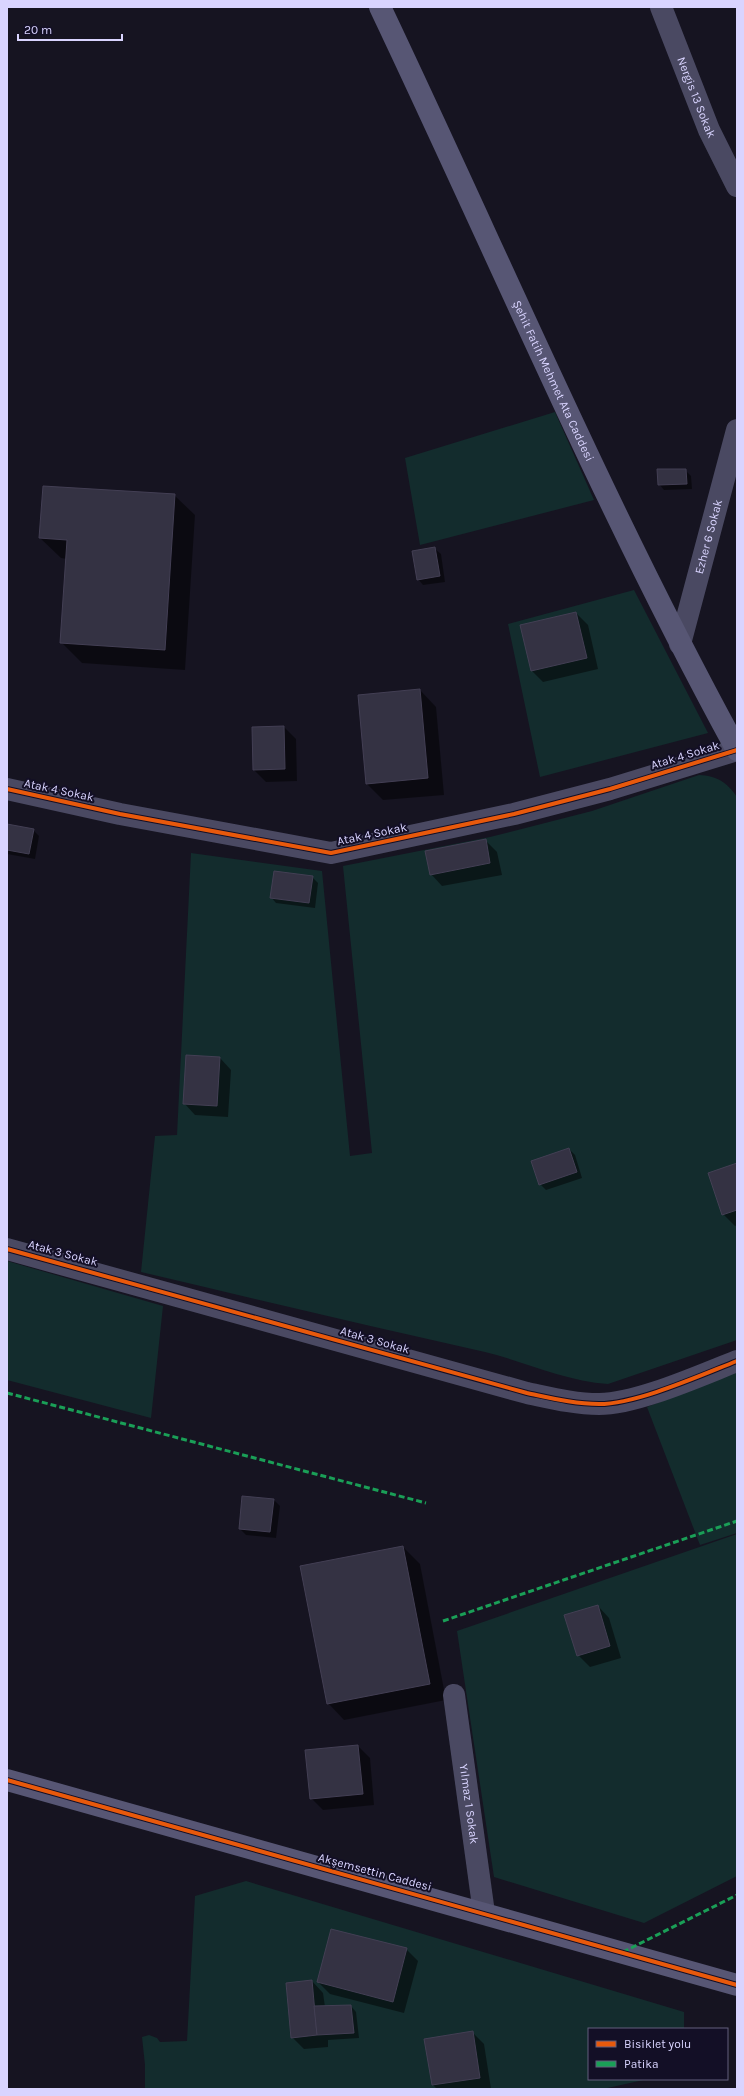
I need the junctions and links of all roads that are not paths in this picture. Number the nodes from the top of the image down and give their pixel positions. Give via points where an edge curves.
1 (380, 7) edge
2 (661, 7) edge
3 (737, 186) edge
4 (737, 430) edge
5 (680, 644) junction
6 (737, 750) edge
7 (7, 789) edge
8 (7, 1248) edge
9 (737, 1361) edge
10 (454, 1695) dead end
11 (7, 1780) edge
12 (484, 1913) junction
13 (737, 1985) edge

1 - 5 main road, Şehit Fatih Mehmet Ata Caddesi via 598,478
2 - 3 street, Nergis 13 Sokak via 709,130
4 - 5 street, Ezher 6 Sokak
5 - 6 main road, Şehit Fatih Mehmet Ata Caddesi
6 - 7 street, Atak 4 Sokak via 610,789 521,812 331,853 120,814
8 - 9 street, Atak 3 Sokak via 527,1393 570,1402 601,1404 628,1400
10 - 12 street, Yılmaz 1 Sokak
11 - 12 main road, Akşemsettin Caddesi
12 - 13 main road, Akşemsettin Caddesi

